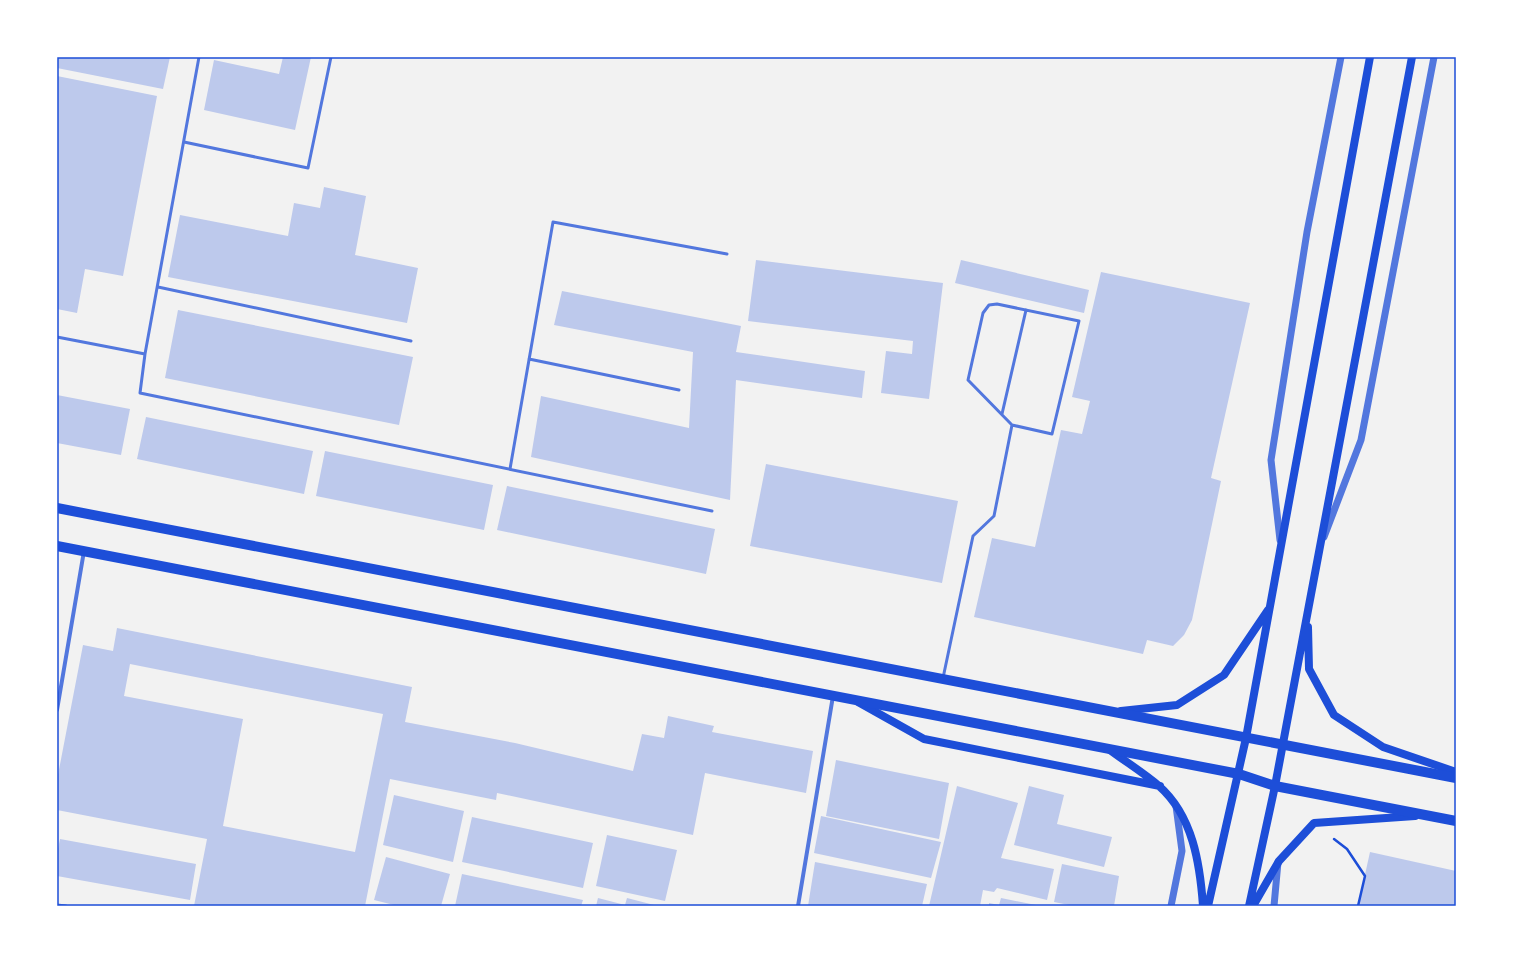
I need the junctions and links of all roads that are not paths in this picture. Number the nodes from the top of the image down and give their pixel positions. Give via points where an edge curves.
1 (199, 57) edge
2 (331, 57) edge
3 (1341, 57) edge
4 (1370, 57) edge
5 (1412, 57) edge
6 (1434, 57) edge
7 (184, 142) junction
8 (727, 254) dead end
9 (158, 287) junction
10 (1026, 310) junction
11 (57, 337) edge
12 (411, 341) dead end
13 (145, 354) junction
14 (529, 360) junction
15 (679, 390) dead end
16 (1002, 414) junction
17 (1012, 425) junction
18 (510, 469) junction
19 (57, 508) edge
20 (712, 511) dead end
21 (1281, 545) junction
22 (57, 546) edge
23 (84, 550) junction
24 (1319, 552) junction
25 (1270, 608) junction
26 (1308, 613) junction
27 (943, 679) junction
28 (834, 696) junction
29 (852, 699) junction
30 (57, 710) edge
31 (1112, 712) junction
32 (1246, 738) junction
33 (1282, 745) junction
34 (1108, 748) junction
35 (1456, 772) edge
36 (1239, 774) junction
37 (1456, 778) edge
38 (1160, 786) junction
39 (1275, 786) junction
40 (1175, 804) junction
41 (1425, 815) junction
42 (1456, 821) edge
43 (1279, 861) junction
44 (57, 905) edge
45 (66, 906) edge
46 (798, 906) edge
47 (1171, 906) edge
48 (1203, 906) edge
49 (1208, 906) edge
50 (1249, 906) edge
51 (1252, 906) edge
52 (1274, 906) edge

1 - 7 lane
2 - 7 lane via 308,168
3 - 21 street via 1307,232 1271,460
4 - 21 main road
5 - 24 main road
6 - 24 street via 1361,440
7 - 9 lane
8 - 14 lane via 553,222
9 - 12 lane
9 - 13 lane
10 - 16 lane
10 - 16 lane via 998,304 989,305 983,313 968,380
10 - 17 lane via 1079,321 1052,434
11 - 13 lane
13 - 18 lane via 140,393
14 - 15 lane
14 - 18 lane
16 - 17 lane
17 - 27 lane via 994,516 973,536
18 - 20 lane
19 - 27 main road
21 - 25 main road
22 - 23 main road
23 - 28 main road
23 - 30 street
24 - 26 main road
25 - 31 main road via 1224,674 1177,705
25 - 32 main road
26 - 33 main road
26 - 35 main road via 1309,669 1334,715 1383,747
27 - 31 main road
28 - 29 main road
28 - 46 street
29 - 34 main road
29 - 38 main road via 924,739
31 - 32 main road
32 - 33 main road
32 - 36 main road
33 - 37 main road
33 - 39 main road
34 - 36 main road
34 - 38 main road
36 - 39 main road
36 - 49 main road
38 - 40 main road
39 - 41 main road
39 - 50 main road
40 - 47 street via 1182,851
40 - 48 main road via 1187,824 1200,867
41 - 42 main road
41 - 43 main road via 1314,823
43 - 51 main road
43 - 52 street
44 - 45 lane

